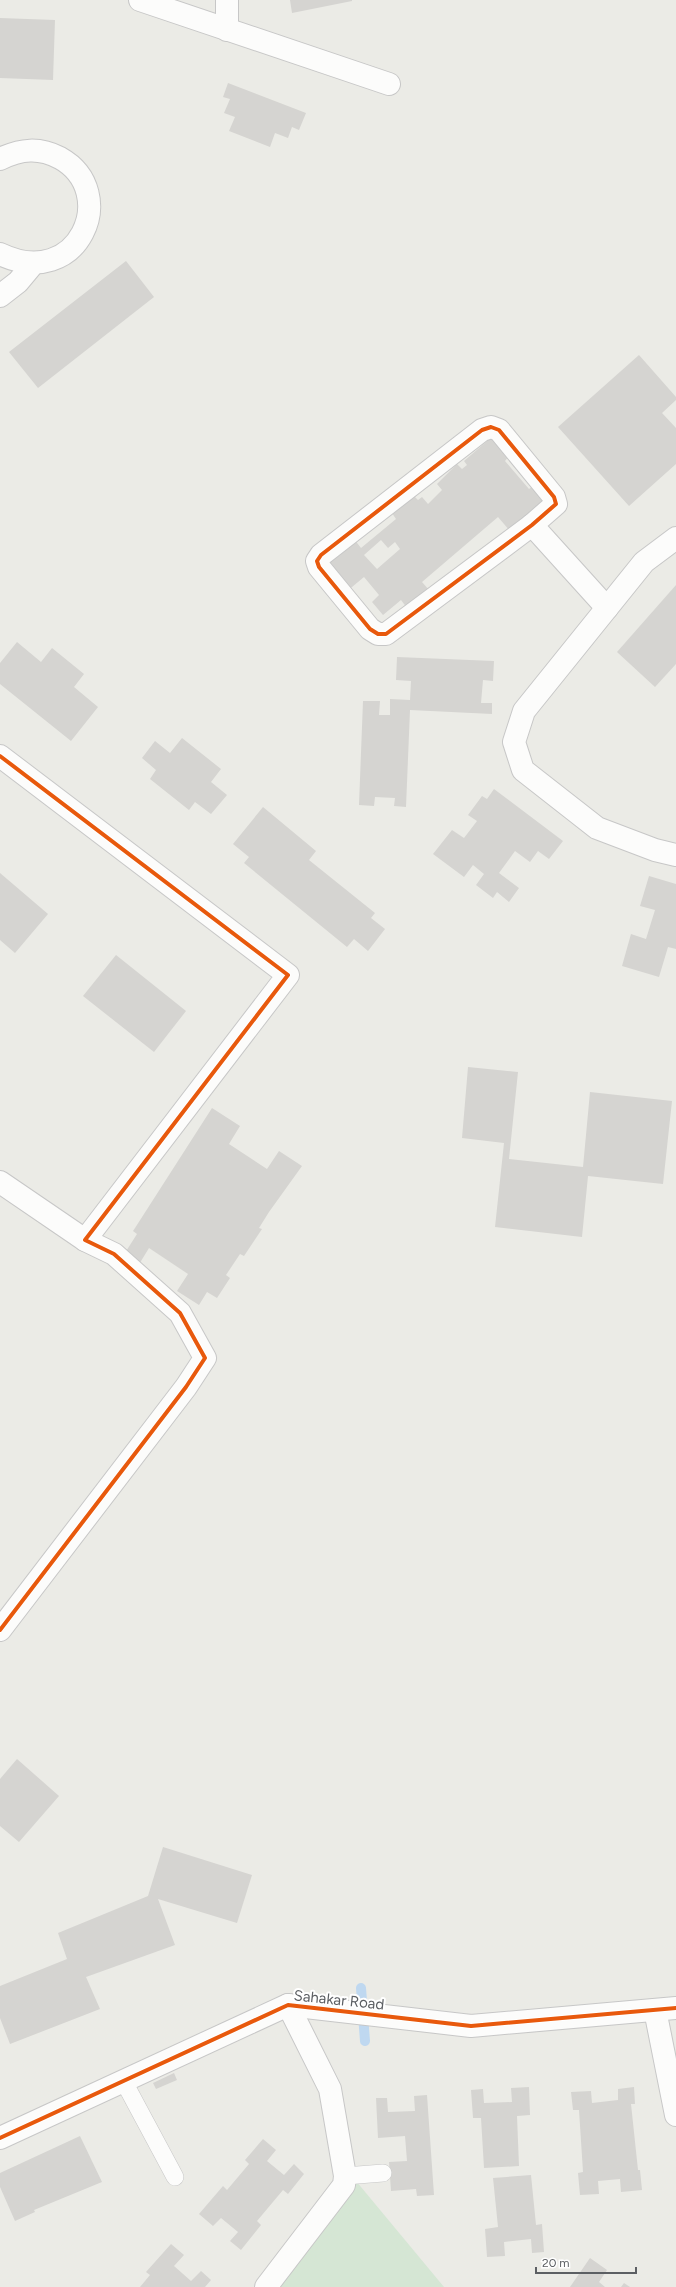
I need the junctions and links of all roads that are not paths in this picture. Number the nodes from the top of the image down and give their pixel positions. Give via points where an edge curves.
1 (140, 0) edge
2 (227, 0) edge
3 (227, 30) junction
4 (388, 84) dead end
5 (0, 159) edge
6 (0, 254) edge
7 (33, 264) junction
8 (0, 296) edge
9 (532, 525) junction
10 (676, 538) edge
11 (607, 608) junction
12 (0, 756) edge
13 (676, 855) edge
14 (0, 1182) edge
15 (85, 1240) junction
16 (0, 1630) edge
17 (288, 2005) junction
18 (665, 2009) edge
19 (123, 2080) junction
20 (676, 2115) edge
21 (0, 2138) edge
22 (383, 2173) dead end
23 (345, 2176) junction
24 (175, 2177) dead end
25 (266, 2287) edge

1 - 3 street
2 - 3 street
3 - 4 street
5 - 7 street via 15,152 33,149 52,154 69,163 82,178 88,197 88,216 82,235 69,250 53,260
6 - 7 street via 15,261
7 - 8 street via 18,282
9 - 9 street via 386,634 378,634 370,629 319,567 317,561 482,430 491,427 499,430 554,498 556,504
9 - 11 street
10 - 11 street via 644,562
11 - 13 street via 524,711 514,742 523,770 598,828 655,850
12 - 15 street via 288,975
14 - 15 street
15 - 16 street via 114,1254 180,1313 205,1358 186,1387
17 - 18 street, Sahakar Road via 471,2026
17 - 19 street, Sahakar Road
17 - 23 street via 330,2089
18 - 20 street
19 - 21 street, Sahakar Road
19 - 24 lane
22 - 23 lane
23 - 25 street via 344,2185

